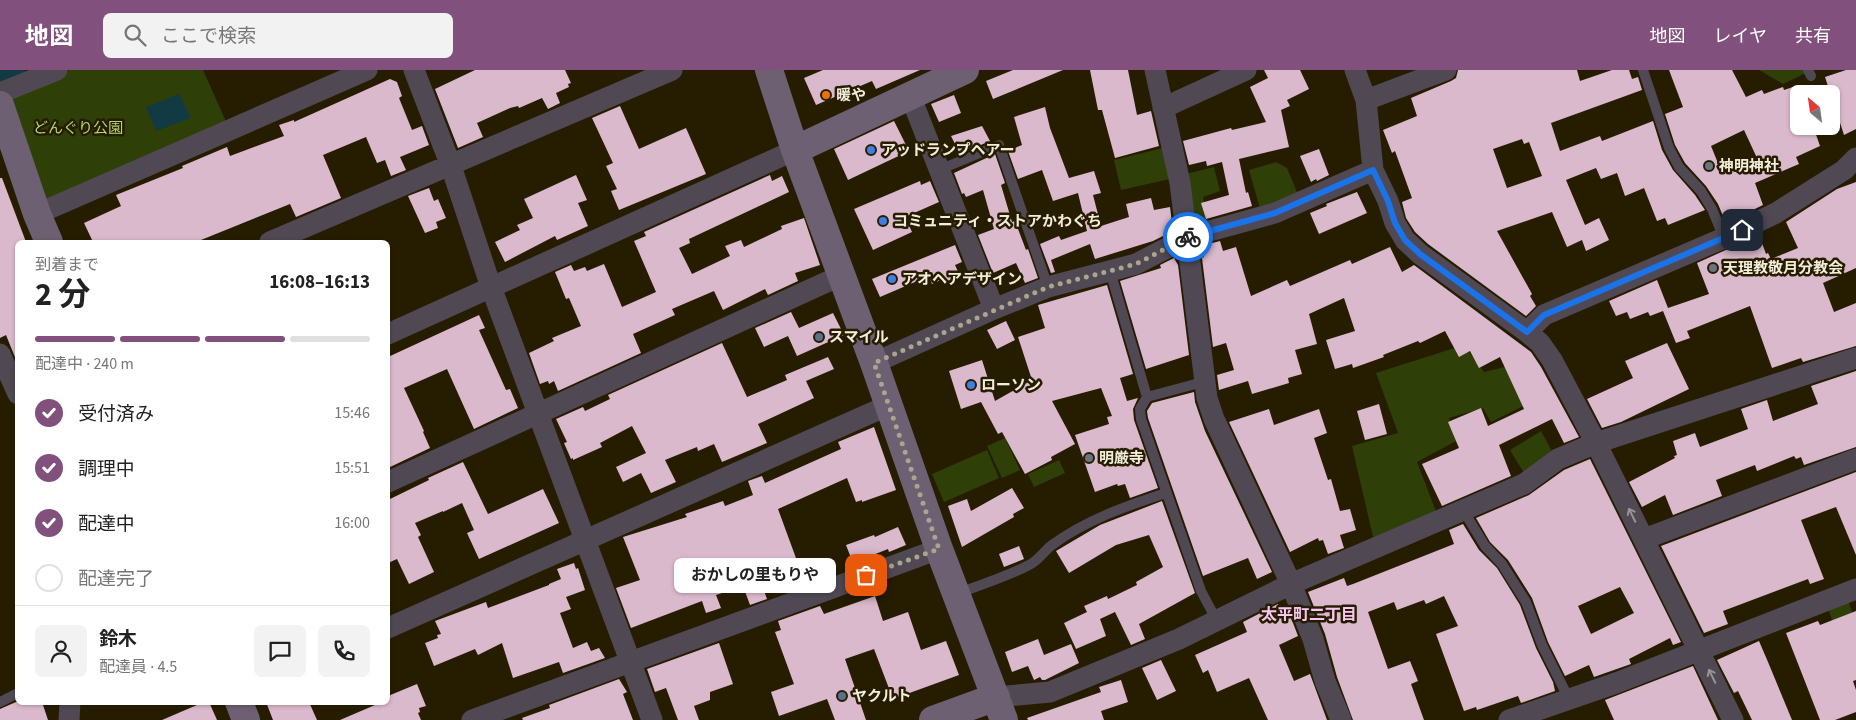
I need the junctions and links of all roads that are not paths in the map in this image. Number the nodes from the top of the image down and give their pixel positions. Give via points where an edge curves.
1 (58, 70) edge
2 (367, 70) edge
3 (414, 70) edge
4 (672, 70) edge
5 (769, 70) edge
6 (965, 70) edge
7 (1155, 70) edge
8 (1246, 70) edge
9 (1356, 70) edge
10 (1446, 70) edge
11 (1643, 70) edge
12 (0, 93) edge
13 (910, 95) junction
14 (1366, 100) junction
15 (0, 105) edge
16 (1163, 108) junction
17 (795, 150) junction
18 (1856, 158) edge
19 (451, 166) junction
20 (939, 170) junction
21 (1373, 170) junction
22 (37, 214) junction
23 (1188, 237) junction
24 (1724, 238) junction
25 (48, 240) edge
26 (275, 240) edge
27 (1110, 271) junction
28 (842, 275) junction
29 (491, 287) junction
30 (1048, 287) junction
31 (994, 309) junction
32 (1527, 332) junction
33 (390, 333) edge
34 (0, 354) edge
35 (1856, 358) edge
36 (874, 363) junction
37 (1203, 382) junction
38 (15, 387) edge
39 (1147, 397) junction
40 (889, 405) junction
41 (538, 414) junction
42 (1596, 443) junction
43 (1856, 459) edge
44 (390, 481) edge
45 (1166, 493) junction
46 (1463, 510) junction
47 (1644, 539) junction
48 (585, 540) junction
49 (939, 549) junction
50 (1291, 584) junction
51 (1856, 589) edge
52 (957, 594) junction
53 (1217, 621) junction
54 (390, 627) edge
55 (1698, 649) junction
56 (630, 662) junction
57 (15, 694) edge
58 (1569, 699) junction
59 (0, 702) edge
60 (70, 705) edge
61 (240, 705) edge
62 (1000, 709) edge
63 (69, 720) edge
64 (246, 720) edge
65 (472, 720) edge
66 (652, 720) edge
67 (933, 720) edge
68 (1341, 720) edge
69 (1509, 720) edge
70 (1733, 720) edge

1 - 12 street
2 - 22 street
3 - 19 street
4 - 19 street
5 - 17 street
6 - 13 street
7 - 16 street
8 - 16 street
9 - 14 street
10 - 14 street
11 - 24 lane via 1678,167 1701,191
13 - 17 street
13 - 20 street
14 - 21 street
15 - 22 street
16 - 23 street
17 - 28 street
17 - 29 street
18 - 24 street via 1844,170 1776,213
19 - 26 street
19 - 29 street
20 - 30 lane via 998,145
20 - 31 street
21 - 23 street via 1275,213
21 - 32 street via 1405,240
22 - 25 street
23 - 27 street via 1136,264
23 - 37 street
24 - 32 street via 1544,315
27 - 30 street
27 - 39 lane
28 - 36 street
28 - 41 street
29 - 33 street
29 - 41 street
30 - 31 street
31 - 36 street
32 - 42 street via 1552,360
34 - 38 street
35 - 42 street
36 - 40 street
37 - 39 lane
37 - 50 street via 1214,419
39 - 45 lane via 1140,409 1140,419
40 - 48 street
40 - 49 street
41 - 44 street
41 - 48 street
42 - 46 street via 1558,459 1524,484
47 -> 42 street
43 - 47 street
45 - 52 lane via 1100,517 1051,546 1032,564
45 - 53 lane via 1201,591
46 - 50 street
46 - 58 lane via 1484,546 1502,564 1526,602
47 - 55 street
48 - 54 street
48 - 56 street
49 - 52 street
49 - 56 street
50 - 53 street
50 - 68 street
51 - 55 street
52 - 62 street
53 - 62 street via 1050,692
55 - 58 street
70 -> 55 street
56 - 65 street
56 - 66 street
57 - 59 lane
58 - 69 street
60 - 63 street
61 - 64 street
62 - 67 street

